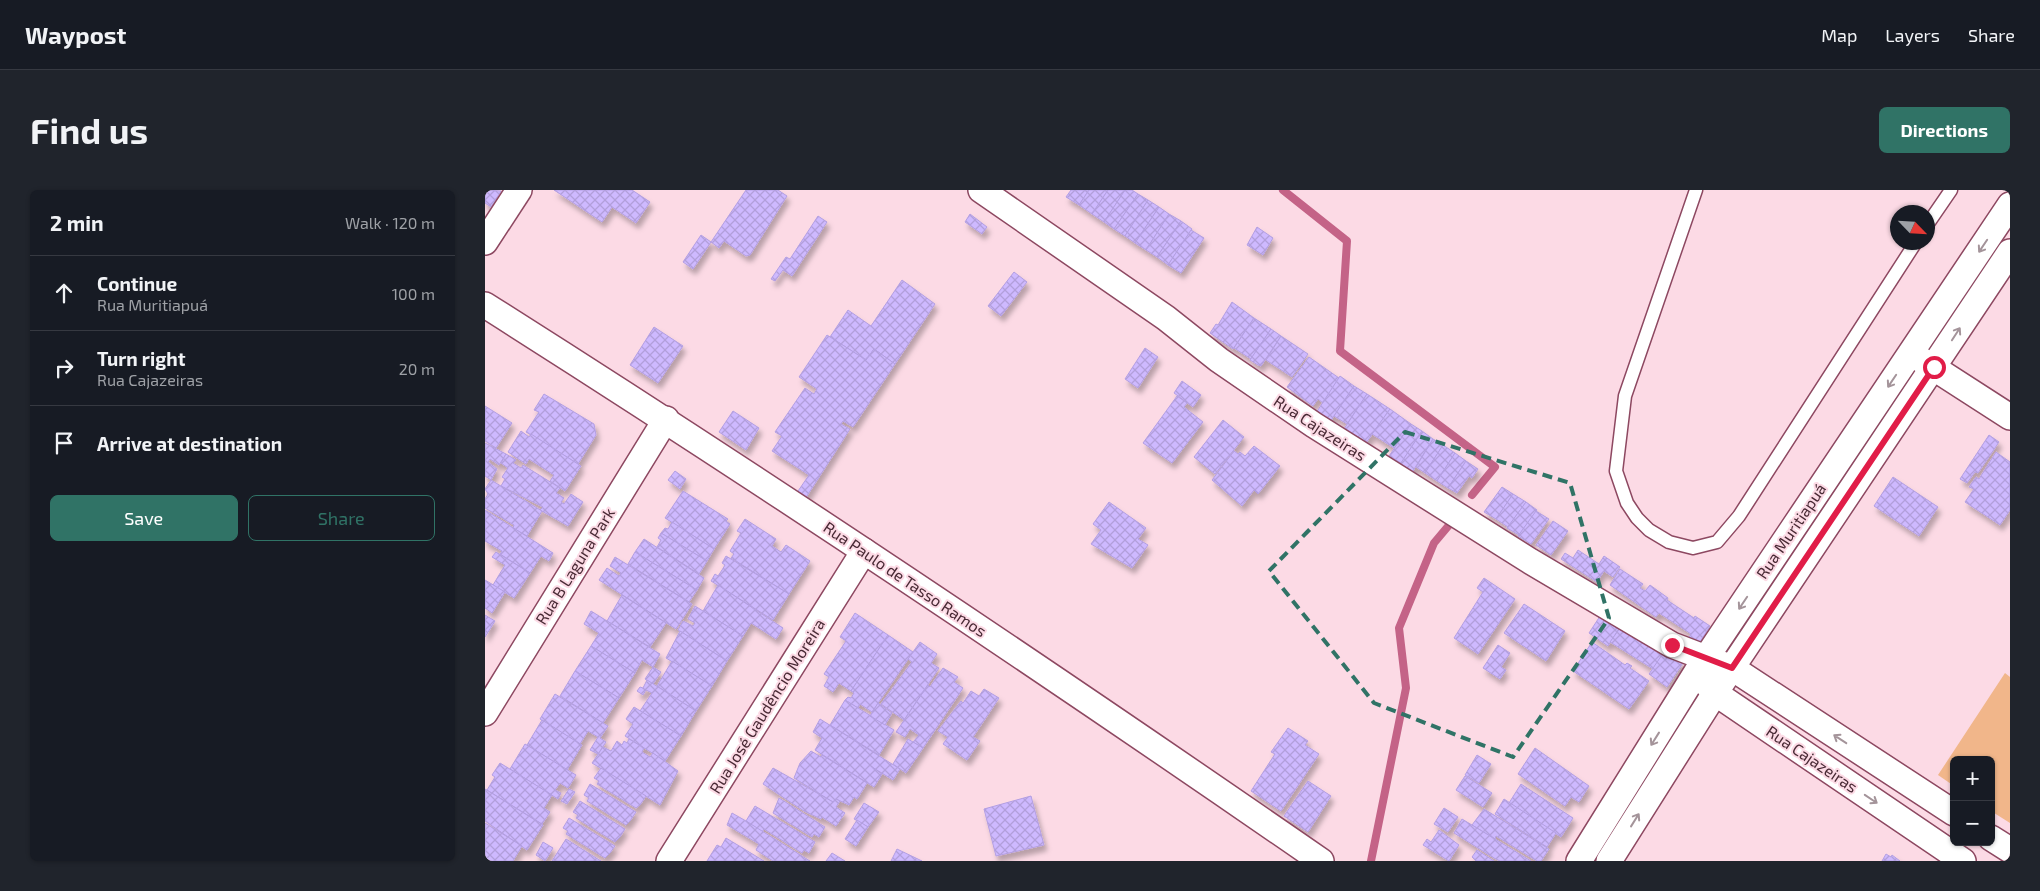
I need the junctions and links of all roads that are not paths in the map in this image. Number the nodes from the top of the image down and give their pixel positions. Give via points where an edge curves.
1 (519, 190) edge
2 (981, 190) edge
3 (1696, 190) edge
4 (1951, 190) edge
5 (2010, 205) edge
6 (1935, 213) edge
7 (485, 242) edge
8 (1911, 250) edge
9 (2010, 252) edge
10 (485, 305) edge
11 (1910, 354) junction
12 (1934, 367) junction
13 (2010, 417) edge
14 (666, 420) junction
15 (864, 551) junction
16 (1701, 665) junction
17 (1732, 668) junction
18 (1715, 694) junction
19 (485, 713) edge
20 (1950, 811) edge
21 (1995, 841) edge
22 (1980, 846) edge
23 (2010, 850) edge
24 (669, 861) edge
25 (1321, 861) edge
26 (1579, 861) edge
27 (1609, 861) edge
28 (1963, 861) edge
29 (1971, 861) edge

1 - 7 street
2 - 16 street, Rua Cajazeiras via 1314,425
3 - 8 lane via 1625,396 1616,471 1627,502 1637,518 1669,542 1693,548 1717,542 1739,516
4 - 6 lane
5 -> 11 street, Rua Muritiapuá
12 -> 9 street, Rua Muritiapuá
10 - 14 street, Rua Paulo de Tasso Ramos
11 - 12 street
11 -> 16 street, Rua Muritiapuá
12 - 13 street
12 - 17 street, Rua Muritiapuá
14 - 15 street, Rua Paulo de Tasso Ramos
14 - 19 street, Rua B Laguna Park
15 - 24 street, Rua José Gaudêncio Moreira
15 - 25 street, Rua Paulo de Tasso Ramos
16 - 17 street, Rua Cajazeiras
16 - 18 street, Rua Cajazeiras
16 -> 26 street, Rua Muritiapuá
17 - 18 street, Rua Muritiapuá
20 -> 17 street, Rua Cajazeiras
27 -> 18 street, Rua Muritiapuá
18 -> 28 street, Rua Cajazeiras
21 - 23 street
22 - 29 street

